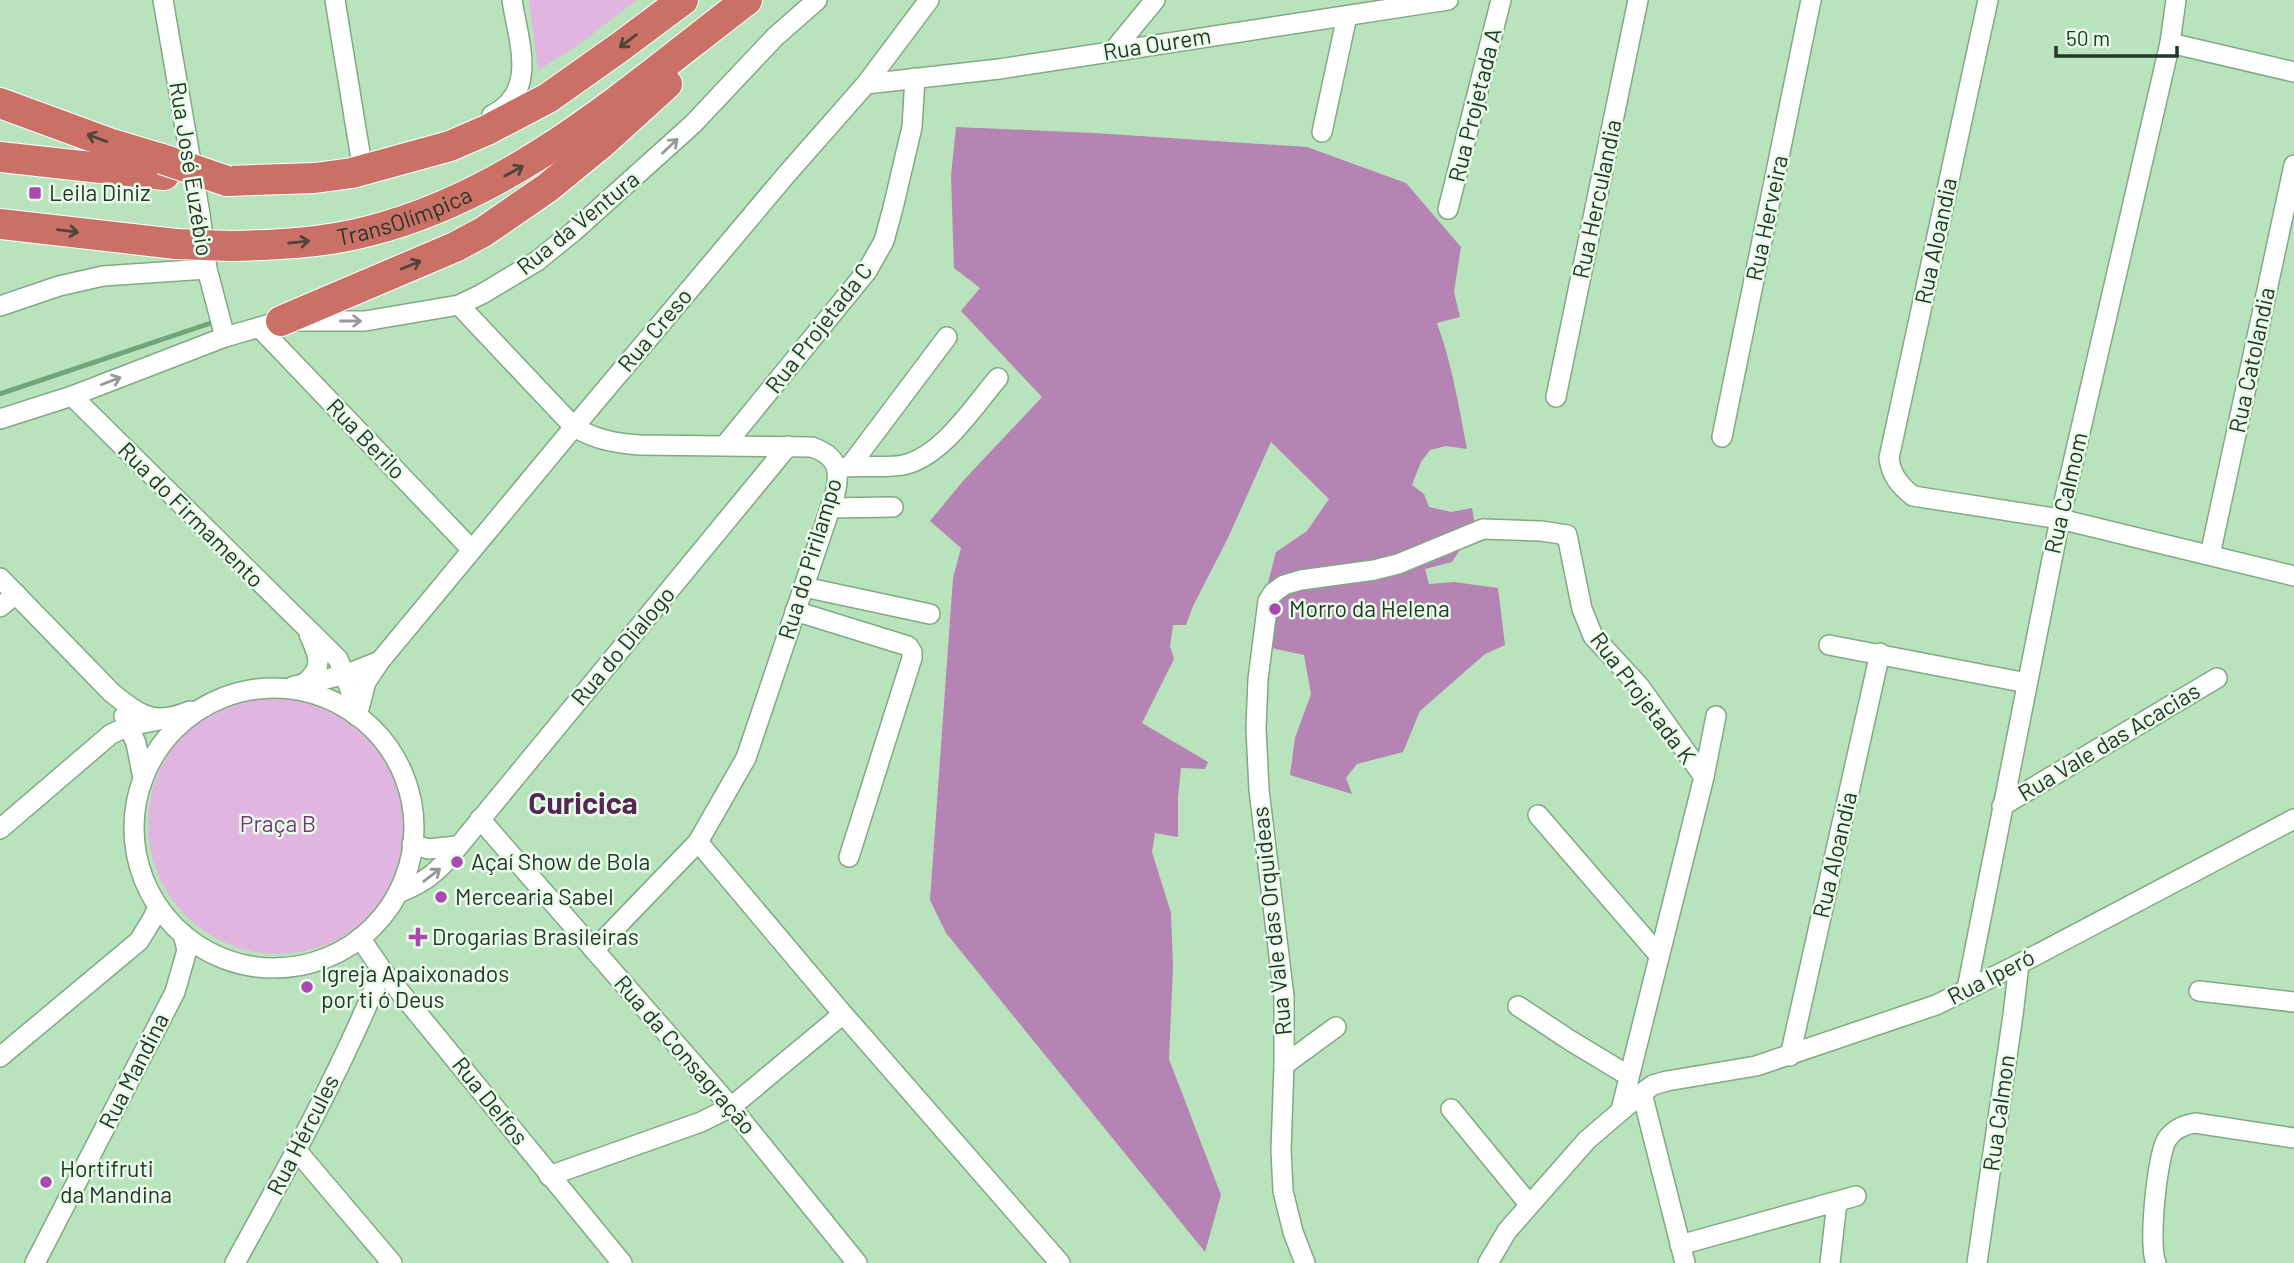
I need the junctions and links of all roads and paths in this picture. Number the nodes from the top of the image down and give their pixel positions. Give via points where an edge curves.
1 (163, 0) edge
2 (335, 0) edge
3 (512, 0) edge
4 (683, 0) edge
5 (747, 0) edge
6 (762, 0) edge
7 (817, 0) edge
8 (929, 0) edge
9 (1155, 0) edge
10 (1448, 0) edge
11 (1501, 0) edge
12 (1638, 0) edge
13 (1811, 0) edge
14 (1989, 0) edge
15 (2176, 0) edge
16 (1347, 16) junction
17 (2170, 43) junction
18 (1113, 51) junction
19 (2294, 72) edge
20 (915, 78) junction
21 (866, 84) junction
22 (0, 103) edge
23 (1322, 132) dead end
24 (0, 157) edge
25 (361, 159) junction
26 (337, 164) dead end
27 (2294, 165) edge
28 (163, 167) junction
29 (1448, 209) dead end
30 (0, 224) edge
31 (207, 269) junction
32 (459, 305) junction
33 (0, 306) edge
34 (270, 324) junction
35 (225, 337) junction
36 (947, 337) dead end
37 (998, 378) dead end
38 (72, 396) junction
39 (1556, 397) dead end
40 (0, 419) edge
41 (574, 427) junction
42 (1722, 437) dead end
43 (726, 444) junction
44 (788, 446) junction
45 (844, 467) junction
46 (894, 507) dead end
47 (830, 508) junction
48 (2060, 519) junction
49 (472, 550) junction
50 (2210, 555) junction
51 (2294, 576) edge
52 (0, 578) edge
53 (804, 587) junction
54 (16, 594) junction
55 (0, 607) edge
56 (795, 611) junction
57 (930, 614) dead end
58 (1265, 618) joint
59 (309, 633) junction
60 (1829, 645) dead end
61 (1880, 653) junction
62 (380, 661) junction
63 (344, 675) junction
64 (2217, 678) dead end
65 (305, 683) junction
66 (2026, 683) junction
67 (285, 688) junction
68 (112, 693) junction
69 (208, 704) junction
70 (355, 714) junction
71 (1716, 716) dead end
72 (160, 720) junction
73 (133, 735) junction
74 (1704, 777) junction
75 (143, 778) junction
76 (2002, 806) junction
77 (1538, 815) dead end
78 (480, 819) junction
79 (2294, 819) edge
80 (0, 829) edge
81 (698, 842) junction
82 (412, 844) junction
83 (457, 846) junction
84 (849, 857) dead end
85 (398, 893) junction
86 (158, 906) junction
87 (180, 931) junction
88 (360, 939) junction
89 (139, 940) junction
90 (594, 950) junction
91 (1658, 954) junction
92 (221, 958) junction
93 (2018, 964) junction
94 (382, 970) junction
95 (398, 989) junction
96 (1967, 989) junction
97 (2199, 991) dead end
98 (175, 992) junction
99 (2294, 1002) edge
100 (368, 1005) junction
101 (1518, 1006) dead end
102 (843, 1014) junction
103 (1335, 1027) dead end
104 (1790, 1056) junction
105 (0, 1057) edge
106 (1284, 1065) junction
107 (1629, 1076) junction
108 (1642, 1093) junction
109 (731, 1107) junction
110 (1451, 1109) dead end
111 (1621, 1110) junction
112 (2294, 1138) edge
113 (297, 1151) junction
114 (549, 1176) junction
115 (1529, 1204) junction
116 (1683, 1254) edge
117 (36, 1263) edge
118 (235, 1263) edge
119 (392, 1263) edge
120 (622, 1263) edge
121 (857, 1263) edge
122 (1060, 1263) edge
123 (1305, 1263) edge
124 (1488, 1263) edge
125 (1830, 1263) edge
126 (1977, 1263) edge
127 (2155, 1263) edge

1 - 31 street, Rua José Euzébio
2 - 25 street
3 - 25 street via 523,70 514,100 445,138
4 -> 28 highway, bridge via 548,98 487,131 420,156 352,173 239,180
30 -> 5 highway, TransOlímpica, bridge via 231,246 297,242 401,222 479,190 534,160
34 -> 6 highway via 483,232 602,143
32 -> 7 street, Rua da Ventura via 537,261 573,232 673,143
8 - 21 street, Rua Creso
9 - 18 street
10 - 16 street, Rua Ourem
11 - 29 street, Rua Projetada A
12 - 39 street, Rua Herculandia
13 - 42 street, Rua Herveira
14 - 48 street, Rua Aloandia via 1889,458 1890,471 1913,496
15 - 17 street, Rua Calmom
16 - 18 street, Rua Ourem
16 - 23 street
17 - 19 street
17 - 48 street, Rua Calmom
18 - 20 street, Rua Ourem
20 - 21 street, Rua Ourem
20 - 43 street, Rua Projetada C via 912,127 884,241 867,271
21 - 41 street, Rua Creso
28 -> 22 highway
24 - 28 highway
25 - 26 street
27 - 50 street, Rua Catolandia
31 - 33 street via 103,276
31 - 35 street, Rua José Euzébio
34 -> 32 street, Rua da Ventura via 365,321
32 - 41 street, Rua do Pirilampo
34 - 35 street, Rua da Ventura
34 - 49 street, Rua Berilo
38 -> 35 street, Rua da Ventura
36 - 45 street
37 - 45 street via 946,439 917,461 901,466
38 - 40 street, Rua da Ventura
38 - 59 street, Rua do Firmamento
41 - 43 street, Rua do Pirilampo via 612,443
41 - 49 street, Rua Creso
43 - 44 street, Rua do Pirilampo
44 - 45 street, Rua do Pirilampo via 824,451
44 - 78 street, Rua do Dialogo
45 - 47 street, Rua do Pirilampo
46 - 47 street
47 - 53 street, Rua do Pirilampo
48 - 50 street
48 - 66 street, Rua Calmom
49 - 62 street, Rua Creso
50 - 51 street
52 - 54 street
53 - 56 street, Rua do Pirilampo
53 - 57 street
54 - 55 street
54 - 68 street
56 - 81 street, Rua do Pirilampo via 746,758
56 - 84 street via 908,646 912,652
58 - 74 street, Rua Projetada K via 1268,601 1284,585 1398,564 1483,529 1566,528 1582,609 1593,636 1640,687
58 - 106 street, Rua Vale das Orquideas via 1256,728 1284,997
59 - 63 street, Rua do Firmamento via 338,659
59 - 65 street, Rua do Firmamento via 319,659 313,677
60 - 61 street
61 - 66 street
61 - 104 street, Rua Aloandia
62 - 63 street, Rua Creso
62 - 70 street, Rua Creso via 366,682
63 - 65 street, Rua Creso
63 - 70 street, Rua do Firmamento
64 - 76 street, Rua Vale das Acacias
65 - 67 street, Rua Creso
66 - 76 street, Rua Calmom
67 - 69 street via 259,688
67 - 70 street via 309,692
68 - 72 street via 138,712
68 - 73 street
69 - 72 street
69 - 75 street via 162,743
70 - 82 street via 376,732 402,773 410,796
71 - 74 street
72 - 73 street
73 - 75 street
73 - 80 street via 111,734
74 - 91 street
75 - 86 street via 134,821 135,843 139,865
76 - 96 street, Rua Calmom
77 - 91 street
78 - 83 street, Rua do Dialogo
78 - 90 street, Rua da Consagração
79 - 93 street, Rua Iperó
81 - 90 street, Rua do Pirilampo
81 - 102 street
82 - 83 street via 428,849
82 - 85 street
85 -> 83 street, Rua do Dialogo via 434,876
85 - 88 street
86 - 87 street
86 - 89 street
87 - 89 street
87 - 92 street
87 - 98 street, Rua Mandina via 187,950
88 - 92 street via 327,957 285,968
88 - 94 street, Rua Delfos
89 - 105 street
90 - 109 street, Rua da Consagração
91 - 107 street
92 - 98 street, Rua Mandina via 202,964
93 - 96 street, Rua Iperó
93 - 126 street, Rua Calmon
94 - 95 street, Rua Delfos
94 - 100 street, Rua Hércules
95 - 100 street via 377,996
95 - 114 street, Rua Delfos
96 - 104 street, Rua Iperó via 1936,1005
97 - 99 street
98 - 117 street, Rua Mandina
100 - 113 street, Rua Hércules
101 - 107 street
102 - 109 street
102 - 122 street
103 - 106 street
104 - 108 street, Rua Iperó via 1667,1081
106 - 123 street, Rua Vale das Orquideas via 1283,1191
107 - 111 street
108 - 111 street, Rua Iperó
108 - 116 street
109 - 114 street
109 - 121 street, Rua da Consagração
110 - 115 street
111 - 115 street, Rua Iperó
112 - 127 street via 2195,1123 2172,1132 2159,1164 2152,1241
113 - 118 street, Rua Hércules
113 - 119 street
114 - 120 street, Rua Delfos
115 - 124 street, Rua Iperó
116 - 125 street via 1846,1199

